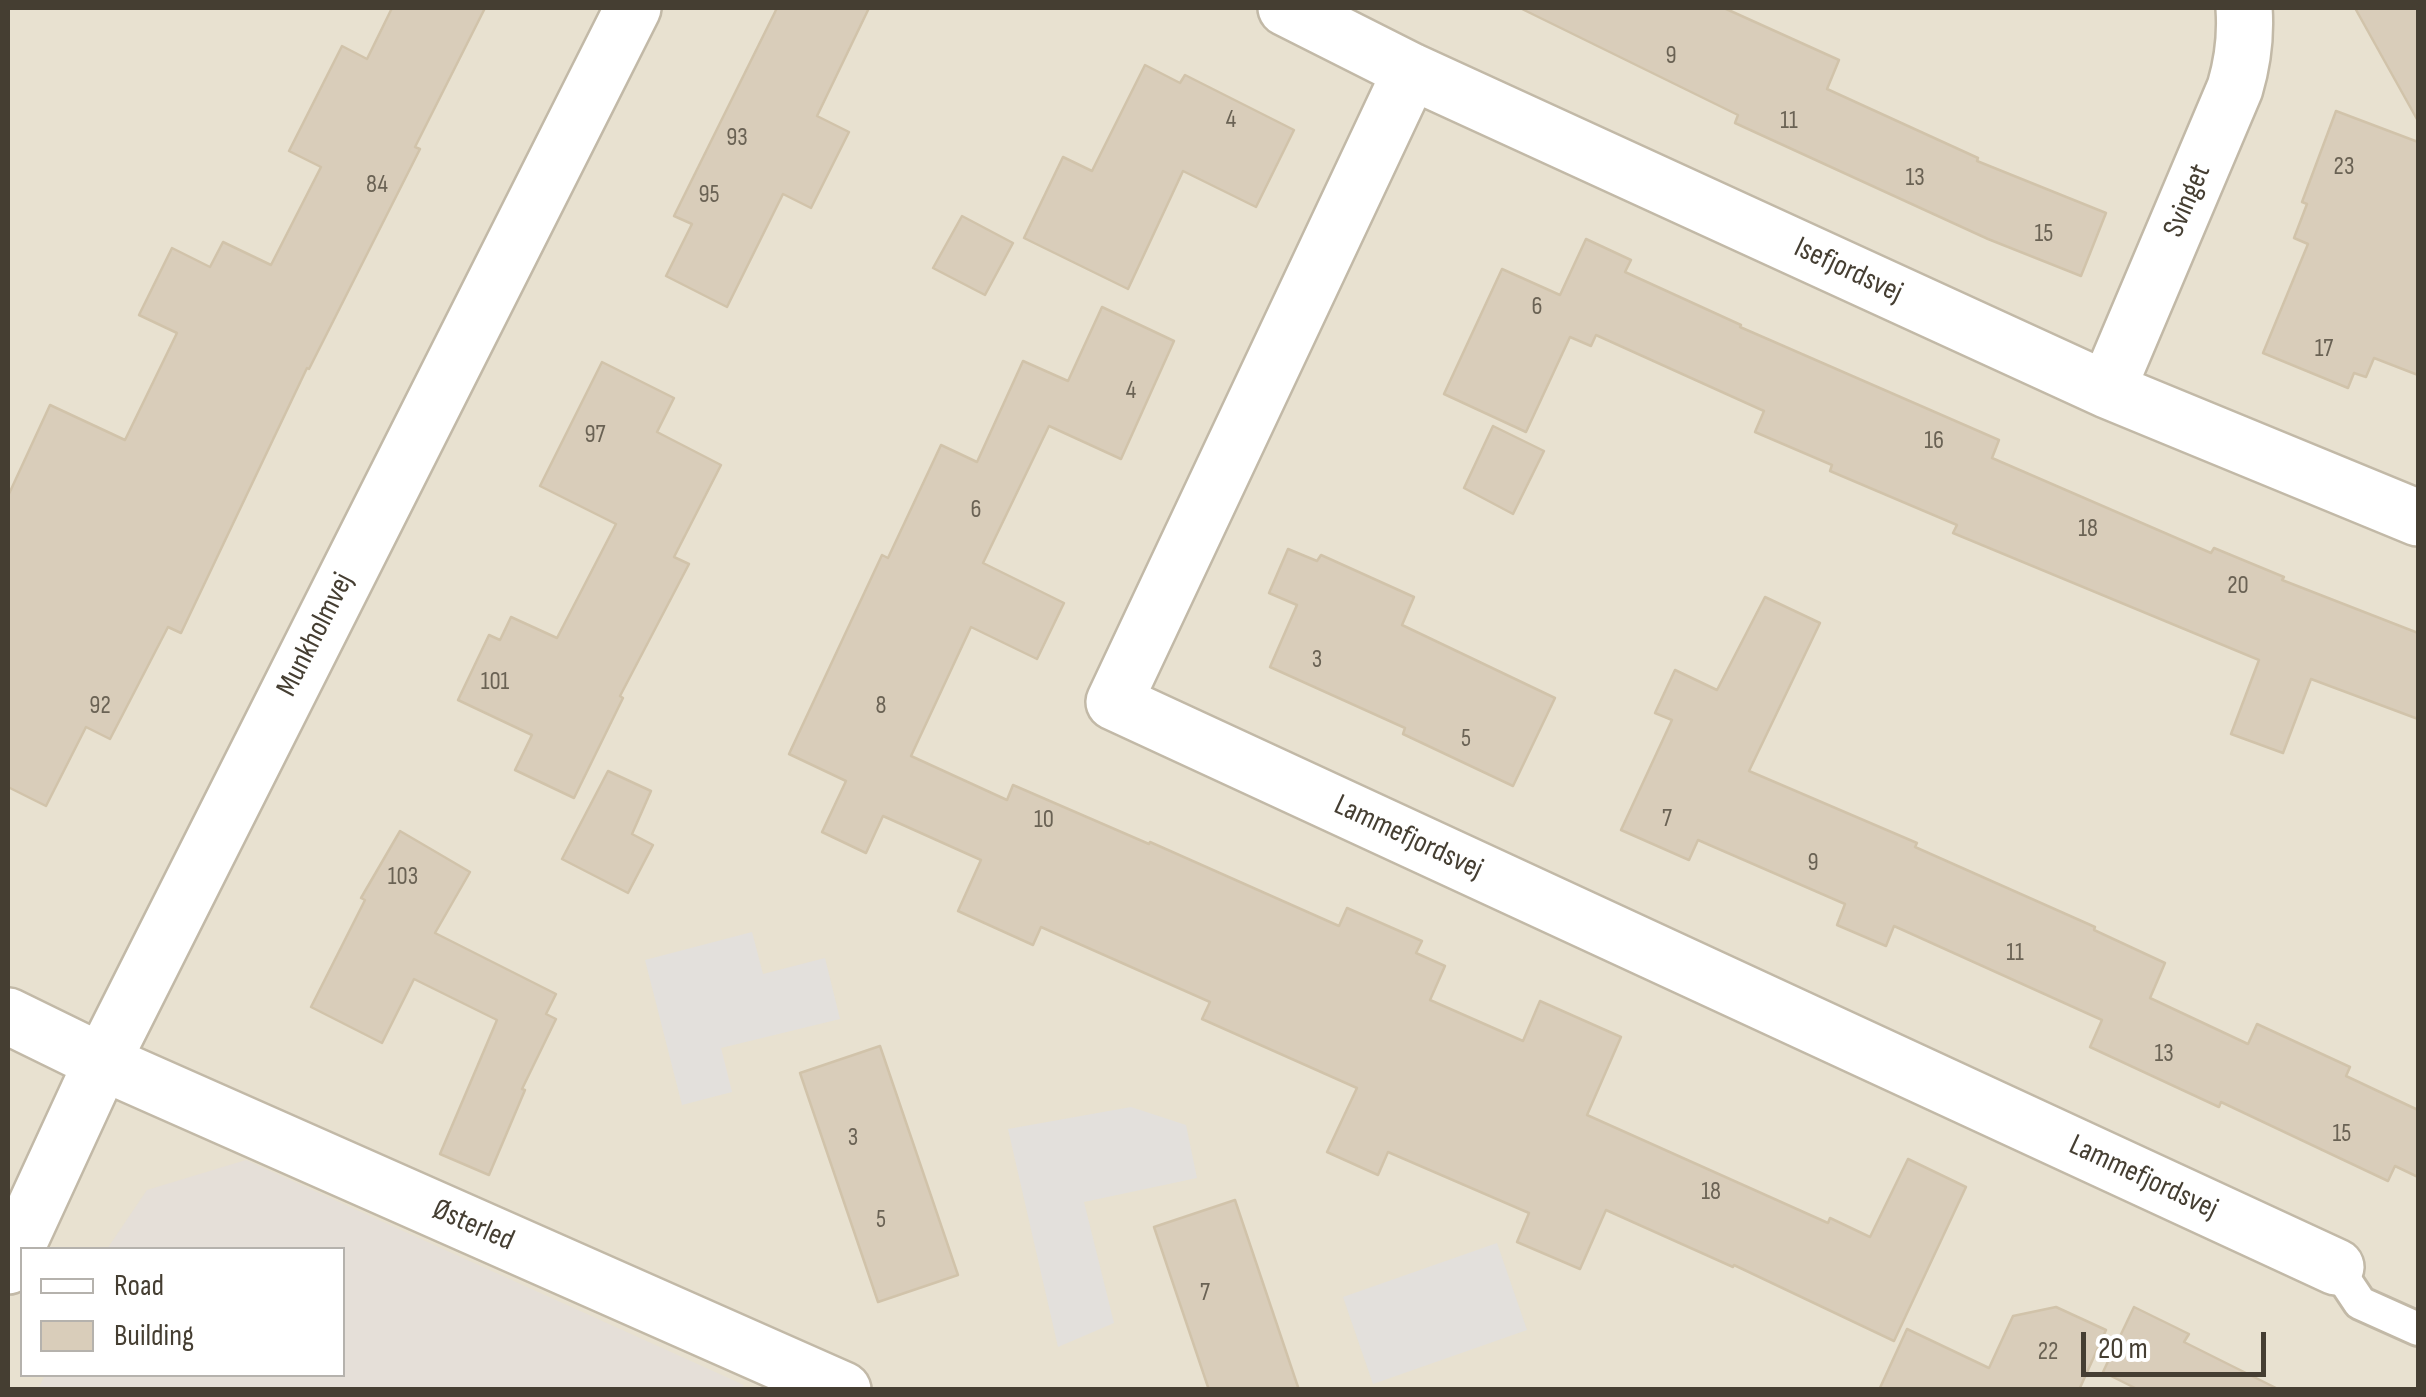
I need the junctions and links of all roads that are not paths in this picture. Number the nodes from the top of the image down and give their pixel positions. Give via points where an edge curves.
1 (633, 8) edge
2 (1286, 8) edge
3 (2244, 8) edge
4 (1411, 70) junction
5 (2108, 390) junction
6 (2418, 518) edge
7 (8, 1016) edge
8 (102, 1062) junction
9 (8, 1266) edge
10 (2336, 1268) joint
11 (2418, 1329) edge
12 (843, 1390) edge

1 - 8 street, Munkholmvej
2 - 4 street, Isefjordsvej
3 - 5 street, Svinget via 2243,63 2235,88
4 - 5 street, Isefjordsvej
4 - 10 street, Lammefjordsvej via 1114,702
5 - 6 street, Isefjordsvej
7 - 8 street, Østerled
8 - 9 street, Munkholmvej
8 - 12 street, Østerled
10 - 11 lane via 2360,1303

